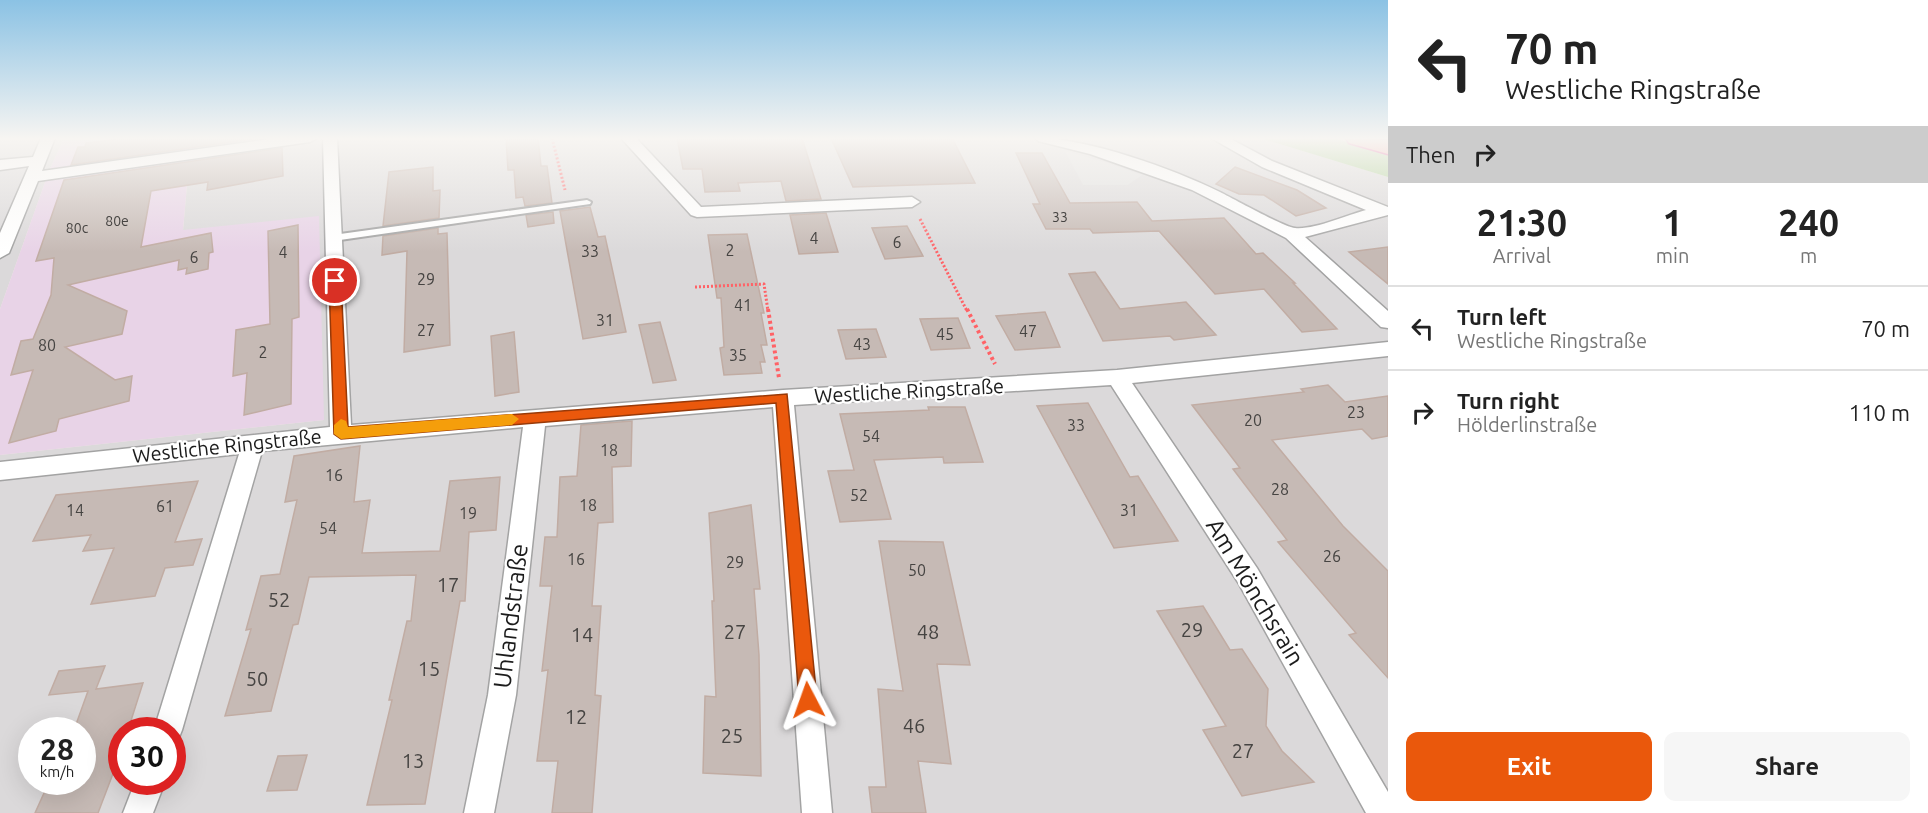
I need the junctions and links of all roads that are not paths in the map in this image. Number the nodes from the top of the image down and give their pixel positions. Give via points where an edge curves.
1 (38, 176) edge
2 (331, 176) edge
3 (663, 176) edge
4 (1165, 176) edge
5 (1297, 176) edge
6 (30, 177) joint
7 (587, 202) dead end
8 (912, 202) road end
9 (1384, 211) edge
10 (1292, 234) junction
11 (333, 238) junction
12 (0, 253) edge
13 (1388, 322) edge
14 (1388, 349) edge
15 (1117, 377) junction
16 (783, 398) junction
17 (535, 417) junction
18 (341, 434) junction
19 (253, 443) junction
20 (0, 471) edge
21 (172, 717) edge
22 (145, 795) edge
23 (138, 813) edge
24 (479, 813) edge
25 (817, 813) edge
26 (1383, 813) edge

1 - 6 street
2 - 11 street
3 - 8 street via 697,212
4 - 10 street via 1198,187
5 - 9 street
6 - 12 street
7 - 11 lane
9 - 10 street
10 - 13 street
11 - 18 street
14 - 15 street, Westliche Ringstraße
15 - 16 street, Westliche Ringstraße
15 - 26 street, Am Mönchsrain via 1248,576
16 - 17 street, Westliche Ringstraße
16 - 25 street
17 - 18 street, Westliche Ringstraße
17 - 24 street, Uhlandstraße via 502,694
18 - 19 street, Westliche Ringstraße
19 - 20 street, Westliche Ringstraße
19 - 21 street
22 - 23 street

